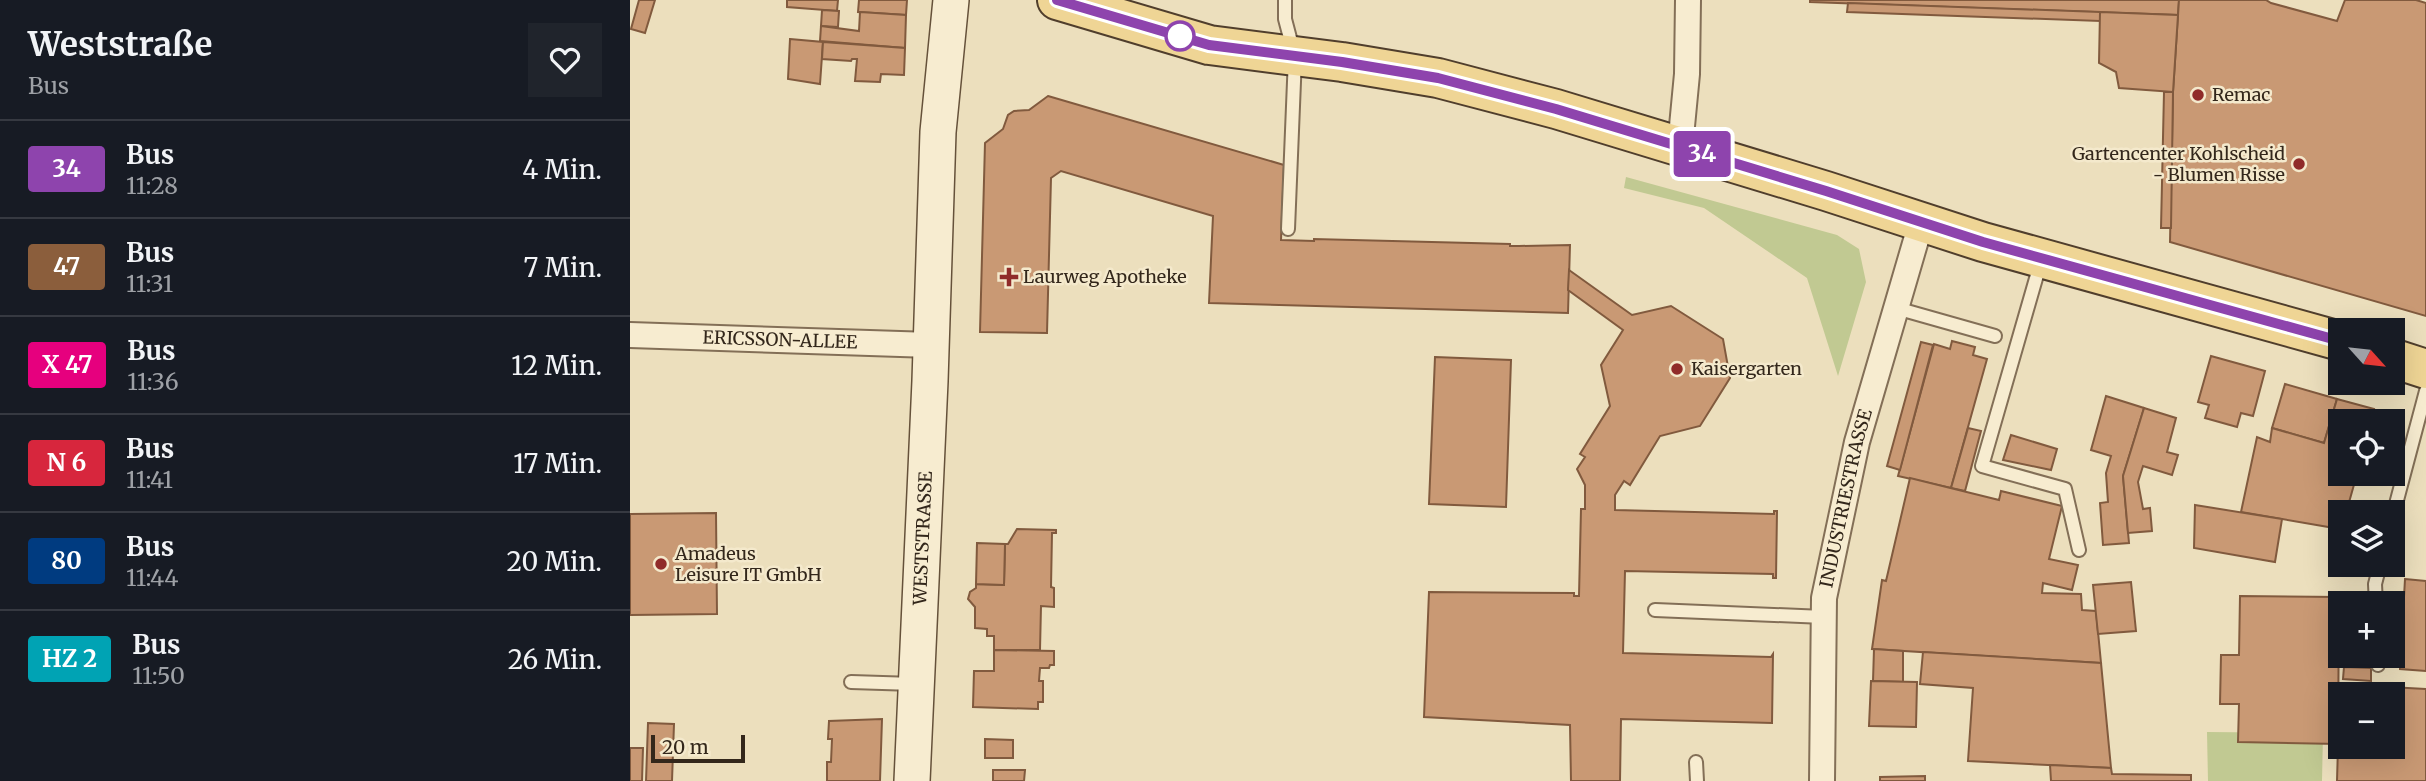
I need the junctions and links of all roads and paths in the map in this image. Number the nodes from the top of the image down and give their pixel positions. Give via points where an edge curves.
1 (951, 0) edge
2 (1057, 0) edge
3 (1286, 0) edge
4 (1688, 0) edge
5 (1295, 57) junction
6 (1680, 147) junction
7 (1921, 223) junction
8 (1288, 229) dead end
9 (2042, 257) junction
10 (1896, 308) junction
11 (630, 335) edge
12 (1995, 336) dead end
13 (2328, 338) edge
14 (931, 345) junction
15 (2405, 362) edge
16 (2426, 369) edge
17 (2426, 391) edge
18 (2397, 500) edge
19 (2079, 550) dead end
20 (1655, 610) dead end
21 (1824, 617) junction
22 (851, 682) dead end
23 (916, 684) junction
24 (1696, 762) dead end
25 (912, 781) edge
26 (1697, 781) edge
27 (1822, 781) edge

1 - 14 main road, WESTSTRASSE via 938,132
2 - 5 main road via 1209,45
3 - 5 lane via 1285,19
4 - 6 street
5 - 6 main road via 1438,78
5 - 8 lane
6 - 7 main road
7 - 9 main road
7 - 10 street, INDUSTRIESTRASSE
9 - 13 main road
9 - 19 lane via 1982,466 2065,489
10 - 12 lane
10 - 21 street, INDUSTRIESTRASSE via 1857,442 1824,598
11 - 14 street, ERICSSON-ALLEE
14 - 23 main road, WESTSTRASSE
15 - 16 main road
17 - 18 lane
20 - 21 lane
21 - 27 street, INDUSTRIESTRASSE
22 - 23 lane
23 - 25 main road, WESTSTRASSE
24 - 26 lane

